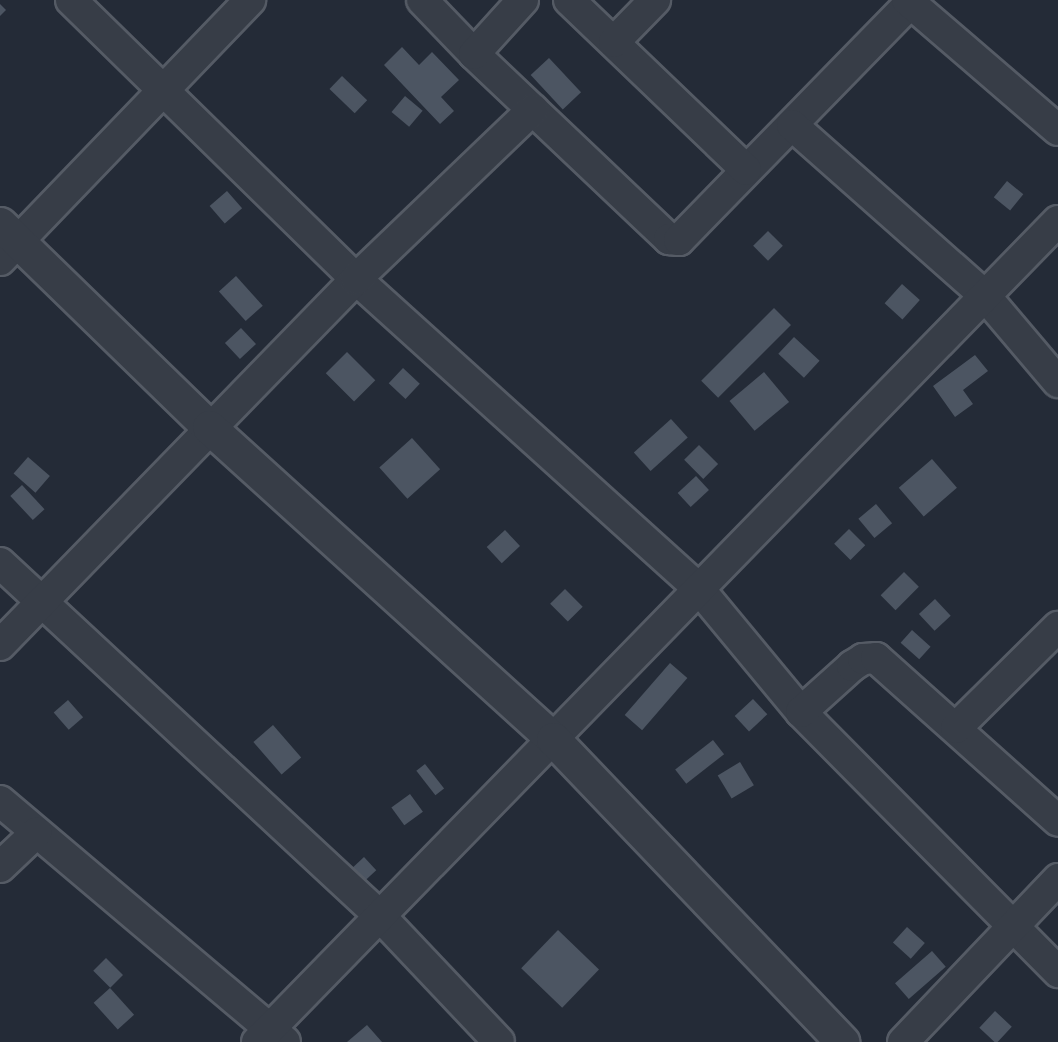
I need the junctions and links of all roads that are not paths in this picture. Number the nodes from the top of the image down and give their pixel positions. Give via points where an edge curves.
1 (71, 0) edge
2 (250, 0) edge
3 (422, 0) edge
4 (523, 0) edge
5 (569, 0) edge
6 (656, 0) edge
7 (910, 1) edge
8 (614, 42) junction
9 (474, 54) junction
10 (164, 89) junction
11 (533, 109) junction
12 (792, 125) junction
13 (1058, 130) edge
14 (746, 170) junction
15 (1058, 221) edge
16 (6, 242) edge
17 (356, 279) junction
18 (985, 296) junction
19 (1058, 382) edge
20 (209, 427) junction
21 (0, 563) edge
22 (700, 590) junction
23 (41, 603) junction
24 (1058, 627) edge
25 (0, 645) edge
26 (801, 712) junction
27 (957, 728) junction
28 (553, 740) junction
29 (0, 801) edge
30 (1058, 821) edge
31 (36, 833) junction
32 (0, 867) edge
33 (1058, 879) edge
34 (380, 916) junction
35 (1013, 926) junction
36 (1058, 972) edge
37 (272, 1037) edge
38 (499, 1042) edge
39 (843, 1042) edge
40 (903, 1042) edge

1 - 10 street
2 - 10 street
3 - 9 street
4 - 9 street
5 - 8 street
6 - 8 street
7 - 12 street
7 - 13 street
8 - 14 street
9 - 11 street
10 - 16 street
10 - 17 street
11 - 14 street via 669,239 679,240 688,234
11 - 17 street
12 - 14 street
12 - 18 street
15 - 18 street
16 - 20 street
17 - 20 street
17 - 22 street
18 - 19 street
18 - 22 street
20 - 23 street
20 - 28 street
21 - 23 street
22 - 26 street
22 - 28 street
23 - 25 street
23 - 34 street
24 - 27 street
26 - 27 street via 852,666 863,659 876,658
26 - 35 street
27 - 30 street
28 - 34 street
28 - 39 street
29 - 31 street
31 - 32 street
31 - 37 street
33 - 35 street
34 - 37 street
34 - 38 street
35 - 36 street
35 - 40 street

